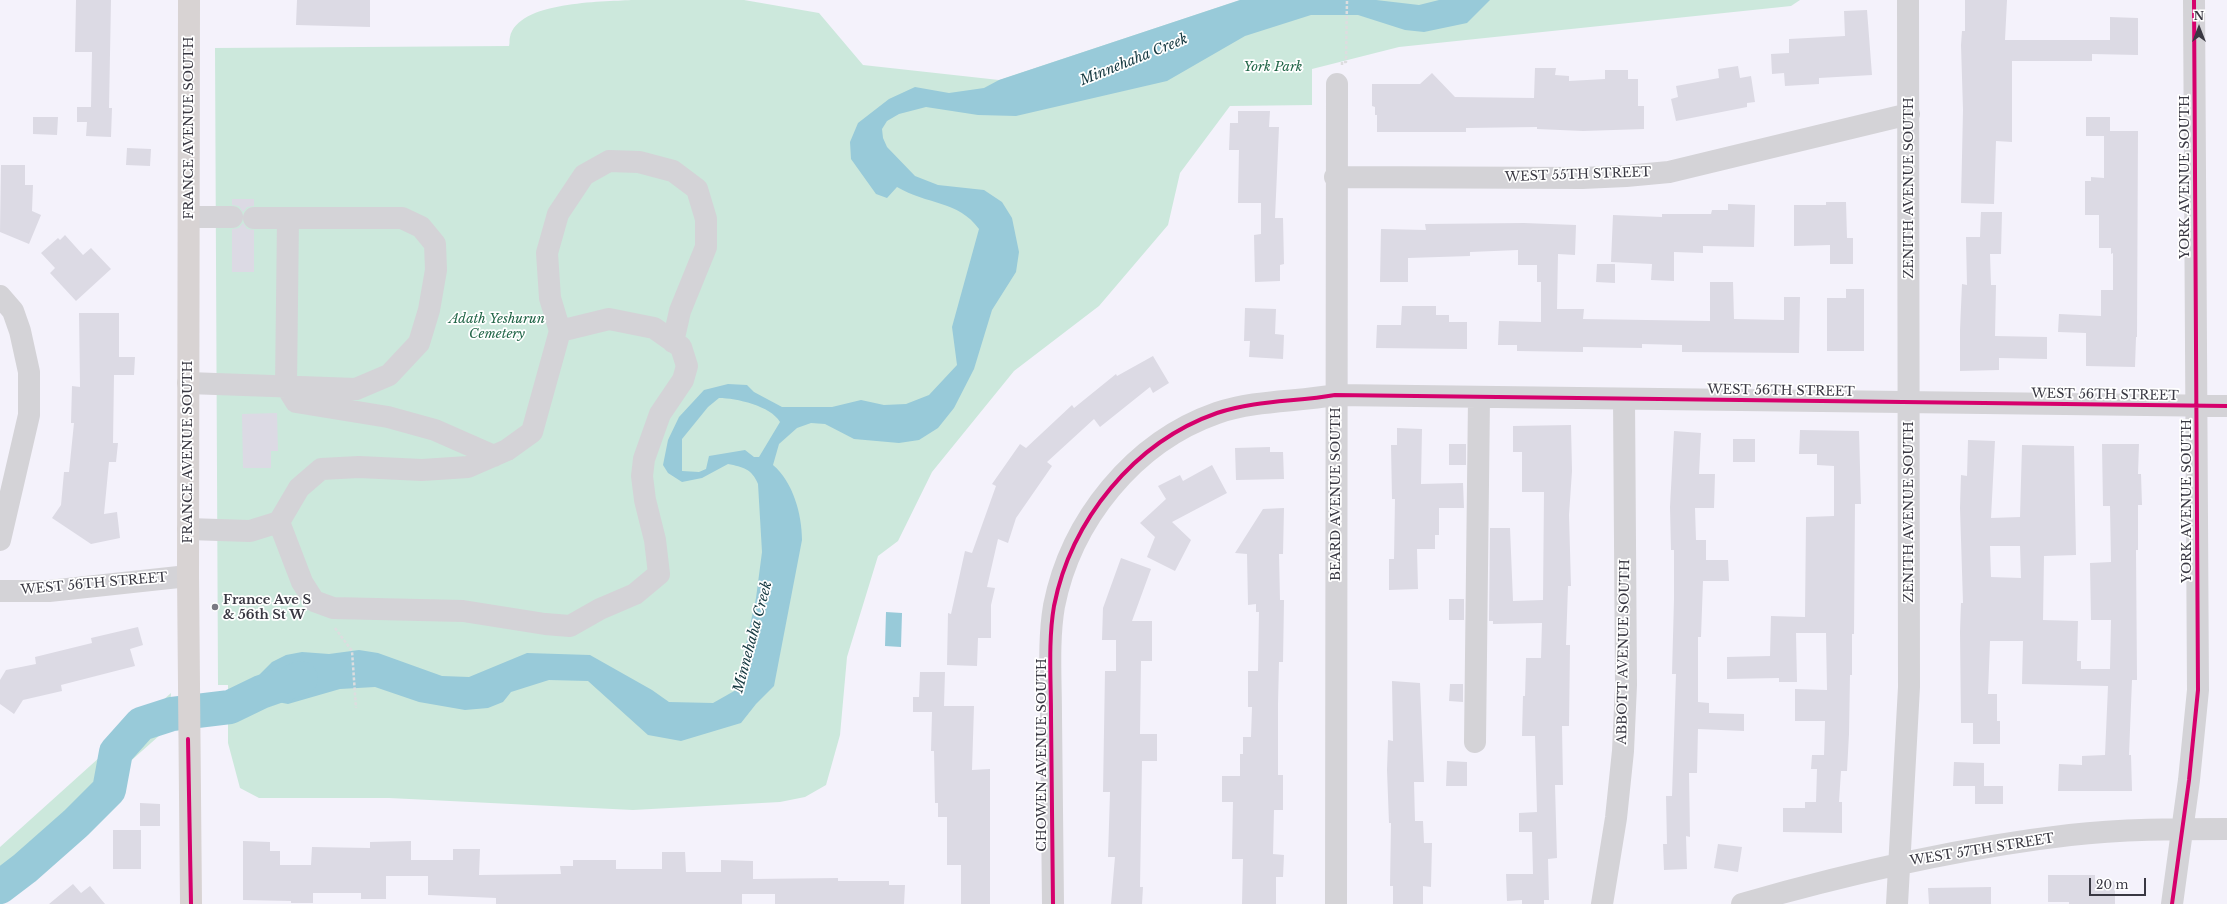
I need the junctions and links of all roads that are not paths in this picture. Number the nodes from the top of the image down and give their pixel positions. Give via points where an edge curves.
1 (189, 0) edge
2 (1908, 0) edge
3 (2194, 0) edge
4 (1337, 84) dead end
5 (1909, 114) junction
6 (1336, 177) junction
7 (189, 217) junction
8 (232, 217) dead end
9 (254, 218) dead end
10 (288, 218) junction
11 (0, 296) edge
12 (560, 331) junction
13 (673, 342) junction
14 (188, 383) junction
15 (286, 386) junction
16 (1336, 395) junction
17 (1479, 398) junction
18 (1624, 399) junction
19 (1909, 403) junction
20 (2196, 406) junction
21 (2227, 406) edge
22 (494, 456) junction
23 (279, 522) junction
24 (188, 529) junction
25 (0, 540) edge
26 (188, 576) junction
27 (0, 592) edge
28 (1475, 742) dead end
29 (2182, 829) junction
30 (2227, 829) edge
31 (1900, 864) junction
32 (191, 904) edge
33 (1053, 904) edge
34 (1336, 904) edge
35 (1602, 904) edge
36 (1742, 904) edge
37 (1897, 904) edge
38 (2172, 904) edge

1 - 7 main road, FRANCE AVENUE SOUTH
2 - 5 street, ZENITH AVENUE SOUTH
3 - 20 street, YORK AVENUE SOUTH
4 - 6 street, BEARD AVENUE SOUTH
5 - 6 street, WEST 55TH STREET via 1669,172 1582,178
5 - 19 street, ZENITH AVENUE SOUTH
6 - 16 street, BEARD AVENUE SOUTH
7 - 8 street
7 - 14 main road, FRANCE AVENUE SOUTH
9 - 10 street
10 - 15 street
10 - 15 street via 402,218 421,227 436,244 436,270 419,343 390,375 356,389
11 - 25 street via 13,311 20,331 29,372 29,415
12 - 13 street via 609,319 654,328
12 - 13 street via 550,298 547,253 558,214 584,175 609,161 639,162 673,171 697,189 706,219 706,247 680,311
12 - 22 street via 532,432
13 - 23 street via 681,347 687,366 683,380 660,414 644,459 642,476 655,540 658,574 635,594 600,609 570,626 463,611 333,608 314,601 302,582
14 - 15 street
14 - 24 main road, FRANCE AVENUE SOUTH
15 - 22 street via 296,402 388,417 436,430
16 - 17 street, WEST 56TH STREET
16 - 33 street, CHOWEN AVENUE SOUTH via 1260,403 1217,414 1178,432 1142,457 1109,488 1085,524 1066,564 1054,606 1051,650
16 - 34 street, BEARD AVENUE SOUTH
17 - 18 street, WEST 56TH STREET
17 - 28 street
18 - 19 street, WEST 56TH STREET
18 - 35 street, ABBOTT AVENUE SOUTH via 1626,685 1616,818
19 - 20 street, WEST 56TH STREET
19 - 31 street, ZENITH AVENUE SOUTH via 1909,687
20 - 21 street, WEST 56TH STREET
20 - 29 street, YORK AVENUE SOUTH via 2198,690
22 - 23 street via 468,467 422,470 359,467 321,470 299,488
23 - 24 street via 250,531
24 - 26 main road, FRANCE AVENUE SOUTH
26 - 27 street, WEST 56TH STREET via 49,591
26 - 32 main road, FRANCE AVENUE SOUTH
29 - 30 street, WEST 57TH STREET
29 - 31 street, WEST 57TH STREET via 2071,835 1960,851
29 - 38 street, YORK AVENUE SOUTH
31 - 36 street, WEST 57TH STREET via 1850,874
31 - 37 street, ZENITH AVENUE SOUTH

